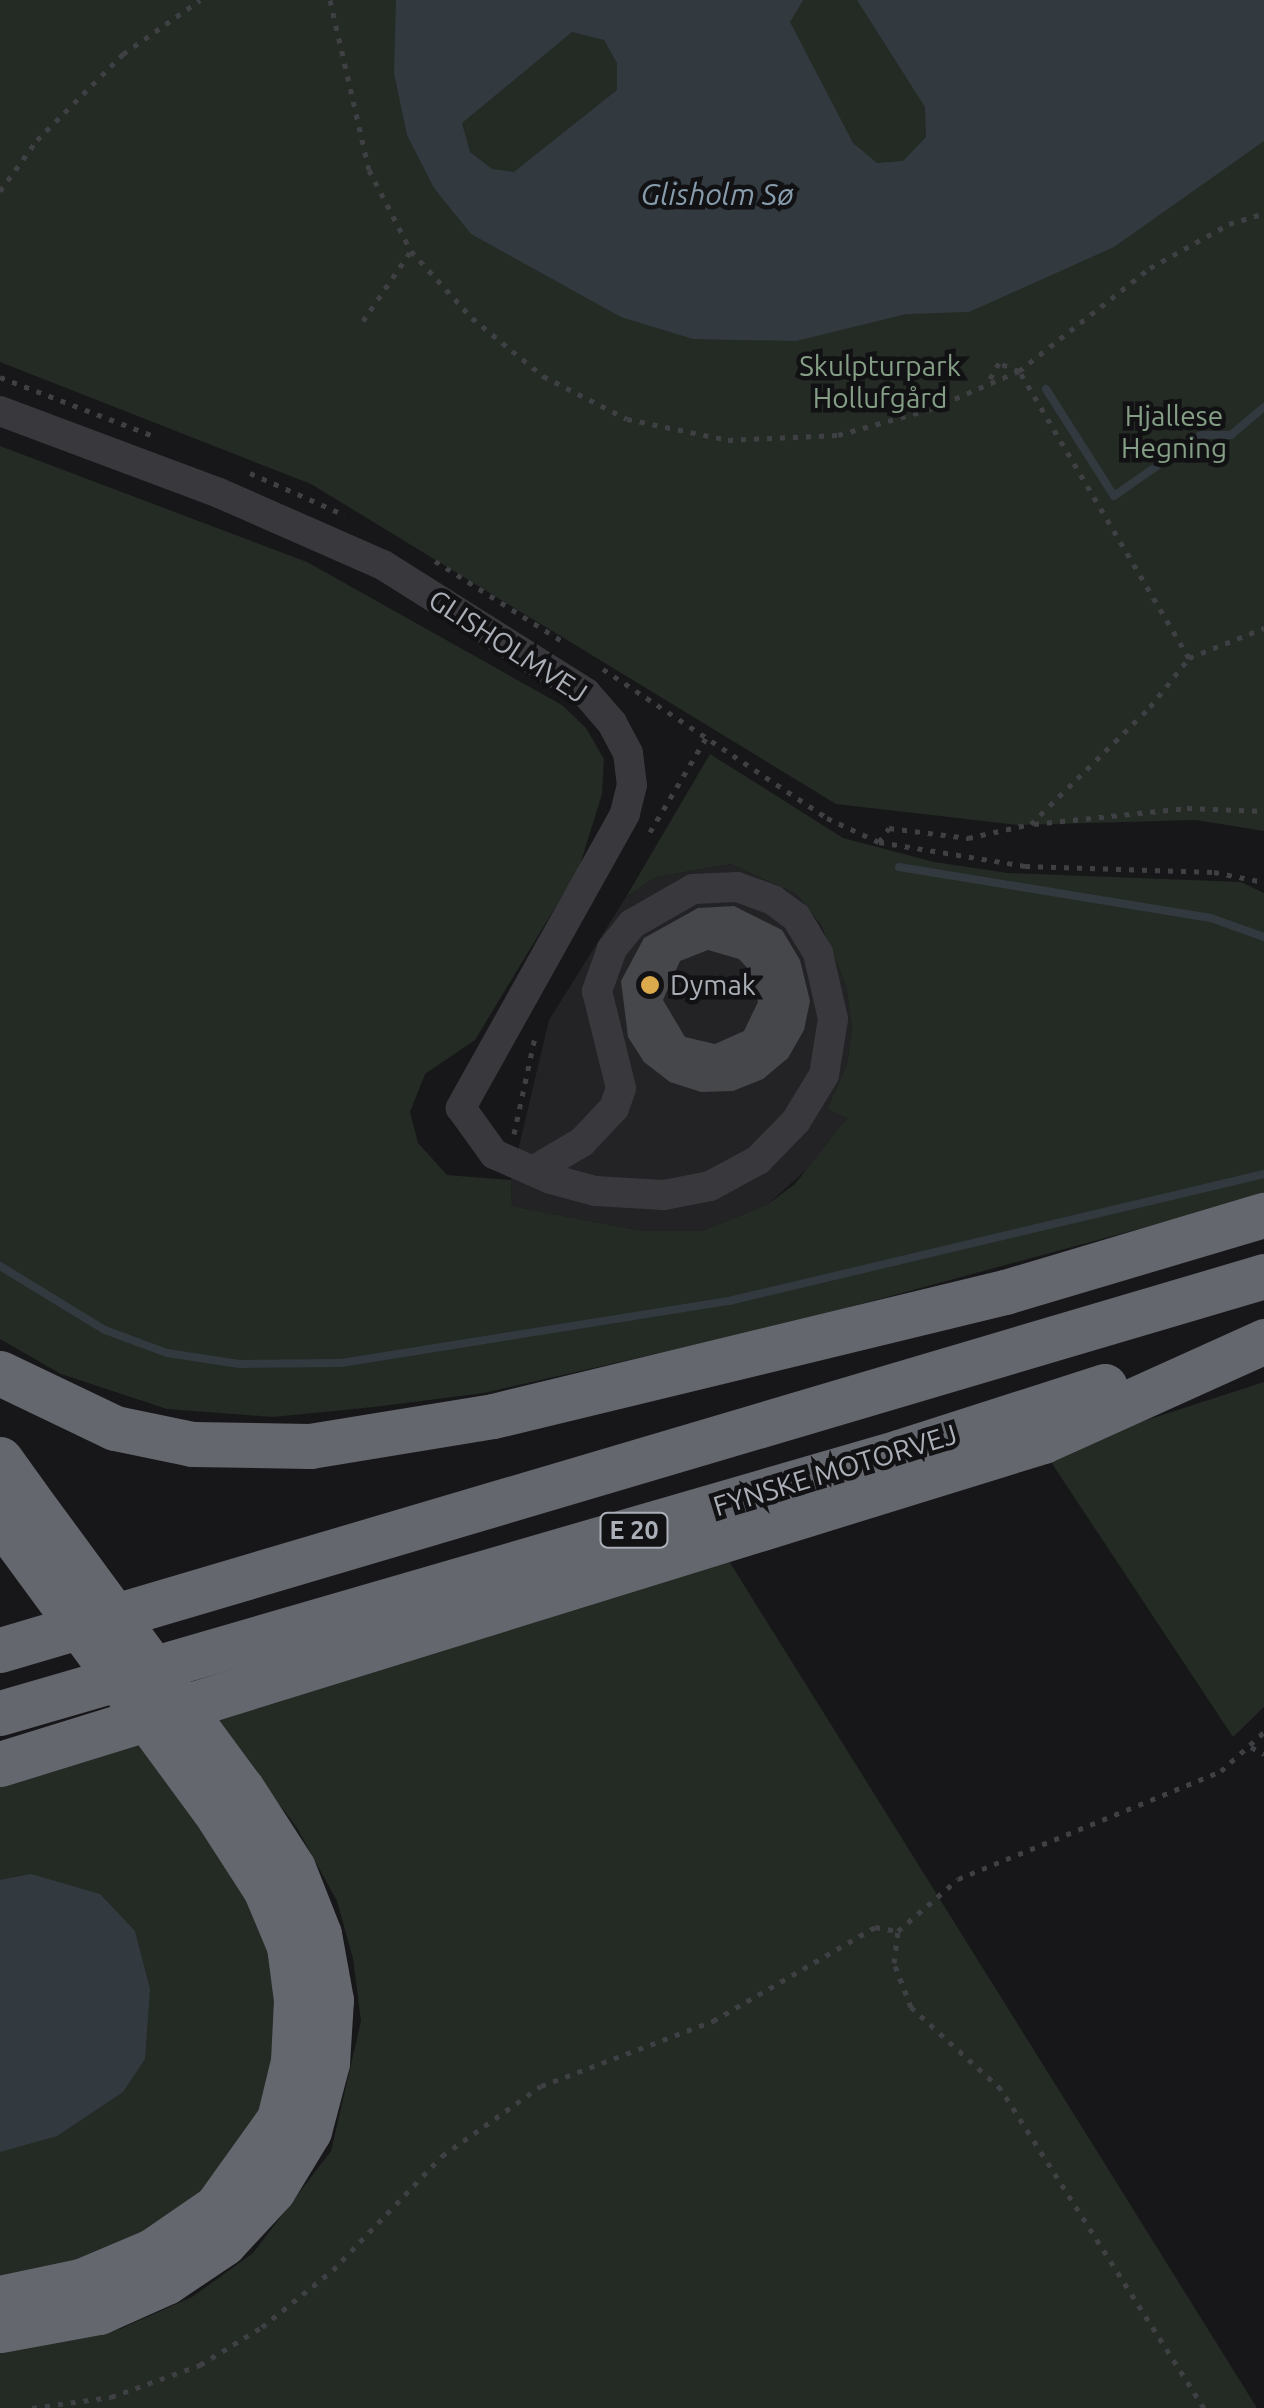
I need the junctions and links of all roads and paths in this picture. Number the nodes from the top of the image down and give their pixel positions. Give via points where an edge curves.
1 (200, 0) edge
2 (330, 0) edge
3 (0, 191) edge
4 (1264, 213) edge
5 (411, 251) junction
6 (362, 321) dead end
7 (1019, 371) junction
8 (987, 385) junction
9 (0, 411) edge
10 (1264, 628) edge
11 (1189, 658) junction
12 (740, 759) dead end
13 (1264, 812) edge
14 (1032, 824) junction
15 (879, 842) junction
16 (1264, 882) edge
17 (533, 1172) junction
18 (1264, 1215) edge
19 (1264, 1276) edge
20 (1264, 1338) edge
21 (0, 1373) edge
22 (0, 1460) edge
23 (14, 1509) edge
24 (0, 1650) edge
25 (0, 1714) edge
26 (1264, 1732) edge
27 (1251, 1747) junction
28 (1264, 1754) edge
29 (0, 1764) edge
30 (228, 1800) junction
31 (898, 1931) junction
32 (0, 2298) edge
33 (0, 2330) edge
34 (32, 2408) edge
35 (1204, 2408) edge

1 - 3 path via 124,54 37,140
2 - 5 path via 369,170
4 - 7 path via 1229,224 1150,268
5 - 6 path
5 - 8 path via 472,318 542,376 627,419 728,440 838,435 932,409
7 - 8 path
7 - 8 path via 999,363
7 - 11 path
9 - 17 street, GLISHOLMVEJ via 219,493 382,565 586,693 612,723 628,753 632,785 625,814 461,1108 494,1154
10 - 11 path
11 - 14 path via 1150,707
12 - 15 path via 826,818
13 - 14 path via 1187,808
14 - 15 path via 968,838 888,828
15 - 16 path via 1025,866 1156,868
17 - 17 street via 595,1191 664,1195 710,1186 758,1160 796,1121 824,1075 833,1019 818,953 796,917 737,887 693,889 632,924 612,949 596,991 622,1088 614,1108 582,1142
18 - 21 highway via 1005,1292 494,1416 310,1446 192,1444 115,1428
19 - 24 highway, E 20
20 - 25 highway, FYNSKE MOTORVEJ / E 20 via 899,1452
20 - 29 highway via 1043,1442
22 - 23 highway
23 - 30 highway, bridge
26 - 27 path
27 - 28 path
27 - 31 path via 1221,1771 958,1879
30 - 32 highway via 289,1946 294,2031 279,2119 216,2207 152,2251 82,2281
30 - 33 highway via 294,1868 319,1934 331,2000 327,2063 309,2131 274,2190 224,2243 166,2282 99,2312
31 - 34 path via 875,1927 713,2021 527,2095 442,2156 333,2270 262,2328 200,2365 111,2396
31 - 35 path via 896,1974 911,2008 1001,2089

